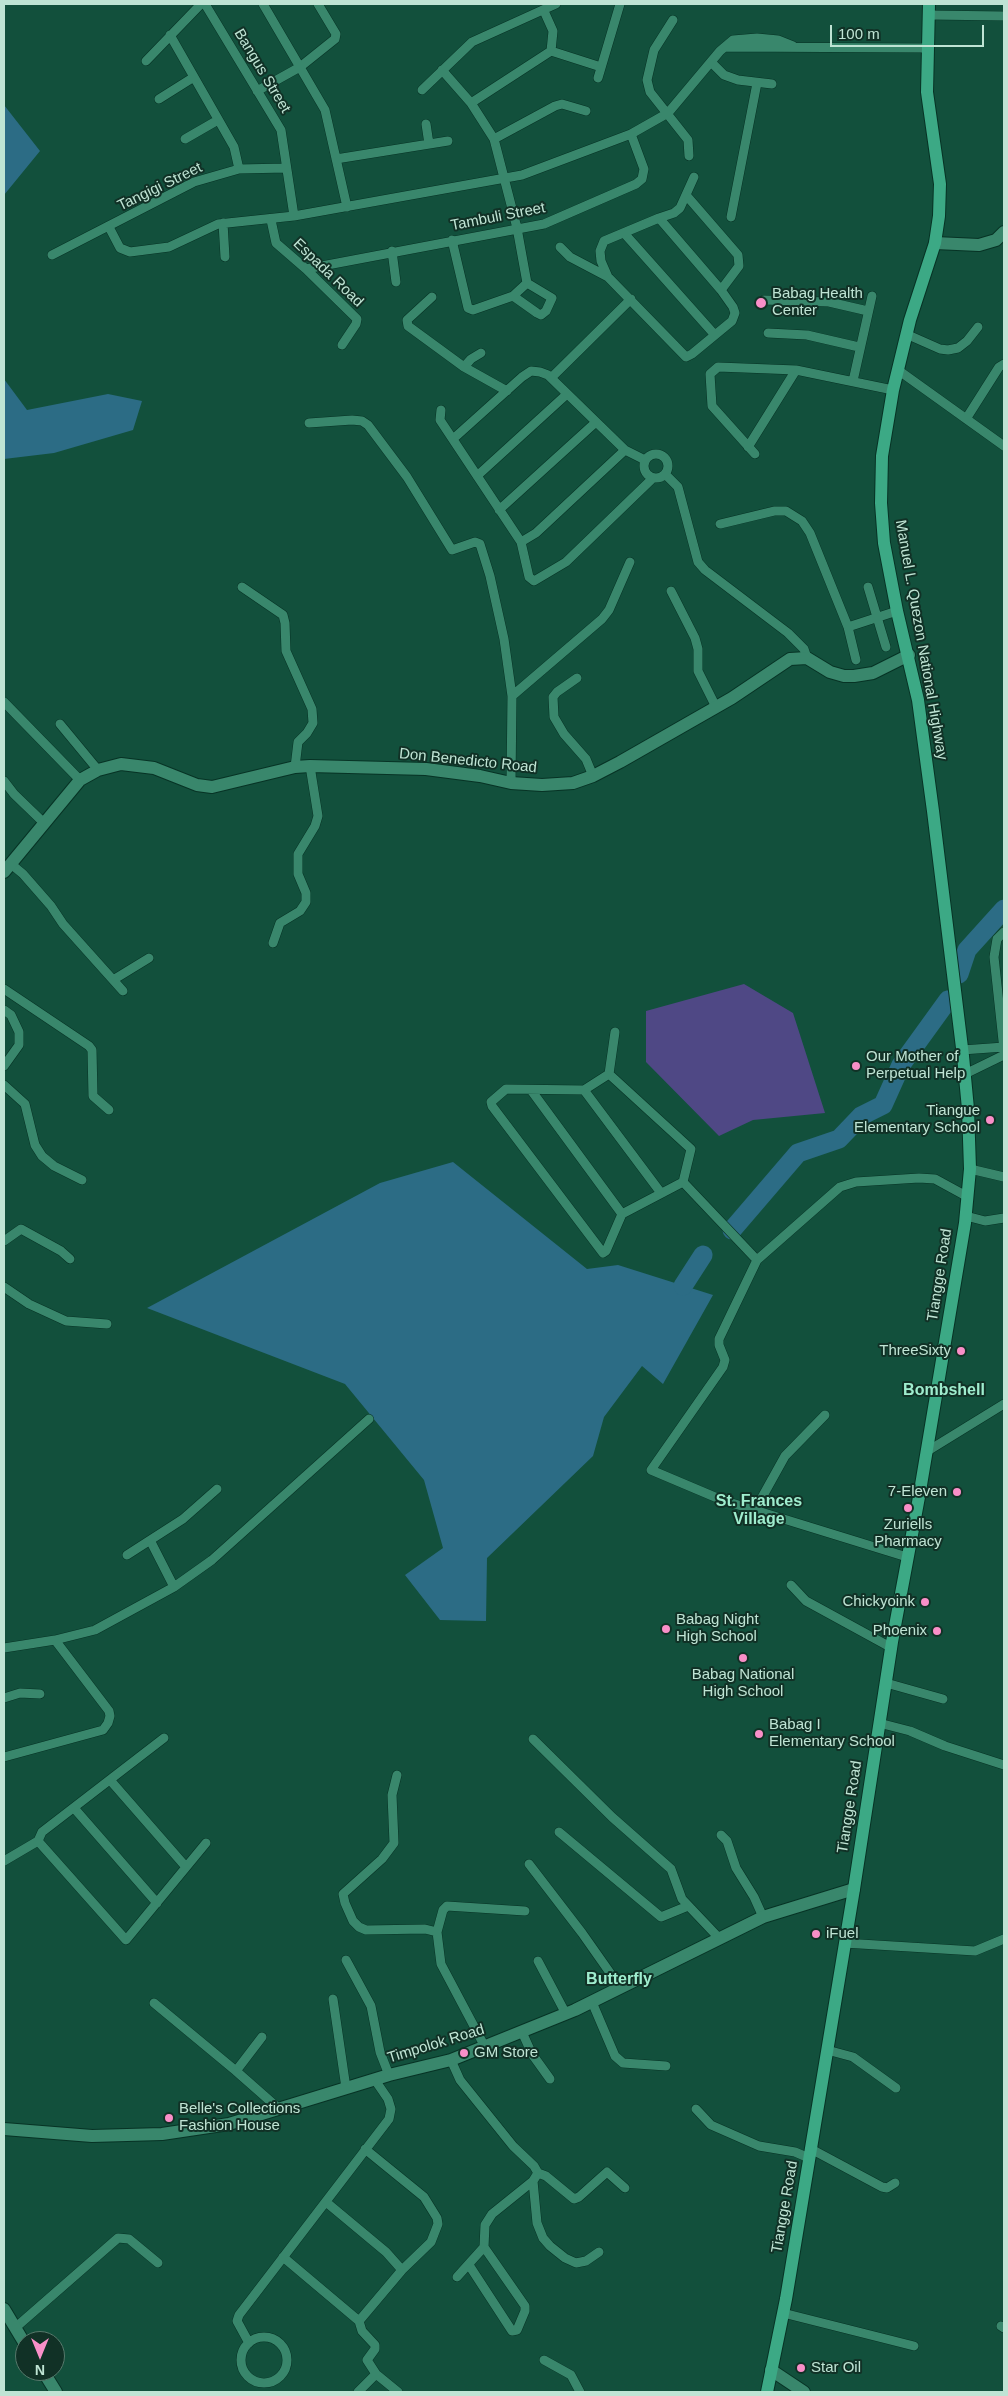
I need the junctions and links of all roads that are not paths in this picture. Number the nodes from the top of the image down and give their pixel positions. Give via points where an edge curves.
1 (203, 4) edge
2 (263, 4) edge
3 (318, 4) edge
4 (556, 4) edge
5 (620, 4) edge
6 (929, 10) edge
7 (544, 11) junction
8 (1004, 16) edge
9 (673, 20) dead end
10 (170, 35) junction
11 (928, 48) junction
12 (551, 51) junction
13 (146, 61) dead end
14 (711, 62) junction
15 (601, 66) junction
16 (300, 67) junction
17 (442, 70) junction
18 (194, 77) junction
19 (598, 78) dead end
20 (757, 83) junction
21 (772, 84) dead end
22 (422, 90) dead end
23 (257, 91) junction
24 (159, 99) dead end
25 (471, 103) junction
26 (586, 111) dead end
27 (668, 114) junction
28 (218, 120) junction
29 (426, 124) dead end
30 (630, 134) junction
31 (185, 139) dead end
32 (494, 139) junction
33 (448, 141) dead end
34 (430, 144) junction
35 (689, 156) dead end
36 (336, 159) junction
37 (286, 168) junction
38 (240, 169) junction
39 (694, 177) dead end
40 (503, 178) junction
41 (686, 195) junction
42 (347, 207) junction
43 (294, 216) junction
44 (731, 217) dead end
45 (658, 218) junction
46 (271, 220) junction
47 (223, 223) junction
48 (109, 227) junction
49 (516, 228) junction
50 (1004, 232) edge
51 (624, 233) junction
52 (452, 240) junction
53 (935, 243) junction
54 (560, 246) dead end
55 (392, 251) junction
56 (52, 255) dead end
57 (225, 257) dead end
58 (306, 268) junction
59 (608, 277) junction
60 (396, 282) dead end
61 (527, 283) junction
62 (721, 290) junction
63 (513, 296) junction
64 (872, 296) dead end
65 (432, 297) dead end
66 (631, 299) junction
67 (764, 300) dead end
68 (868, 311) junction
69 (978, 326) dead end
70 (768, 333) dead end
71 (714, 334) junction
72 (906, 334) junction
73 (342, 345) dead end
74 (859, 346) junction
75 (481, 353) dead end
76 (1004, 364) edge
77 (464, 367) junction
78 (796, 370) junction
79 (898, 370) junction
80 (551, 378) junction
81 (853, 381) junction
82 (893, 390) junction
83 (507, 391) junction
84 (567, 394) junction
85 (441, 410) dead end
86 (966, 419) junction
87 (596, 422) junction
88 (309, 423) dead end
89 (453, 439) junction
90 (1004, 446) edge
91 (748, 447) junction
92 (625, 450) junction
93 (755, 454) dead end
94 (645, 460) junction
95 (665, 474) junction
96 (477, 476) junction
97 (652, 478) junction
98 (499, 510) junction
99 (720, 524) dead end
100 (521, 542) junction
101 (630, 562) dead end
102 (242, 587) dead end
103 (868, 587) dead end
104 (671, 591) dead end
105 (897, 610) junction
106 (877, 617) junction
107 (848, 627) junction
108 (886, 647) dead end
109 (909, 655) junction
110 (807, 658) junction
111 (856, 660) dead end
112 (577, 678) dead end
113 (512, 696) junction
114 (4, 702) edge
115 (716, 707) junction
116 (60, 724) dead end
117 (310, 766) junction
118 (295, 767) junction
119 (98, 770) junction
120 (593, 776) junction
121 (80, 780) junction
122 (4, 781) edge
123 (511, 783) junction
124 (44, 823) junction
125 (7, 868) edge
126 (1004, 932) edge
127 (273, 943) dead end
128 (150, 958) dead end
129 (952, 958) joint
130 (113, 980) junction
131 (4, 989) edge
132 (123, 991) dead end
133 (1002, 996) edge
134 (4, 1010) edge
135 (615, 1032) dead end
136 (1004, 1048) edge
137 (962, 1050) junction
138 (1004, 1055) edge
139 (4, 1066) edge
140 (608, 1074) junction
141 (964, 1074) junction
142 (4, 1085) edge
143 (531, 1090) junction
144 (584, 1090) junction
145 (108, 1110) dead end
146 (970, 1169) junction
147 (1004, 1177) edge
148 (82, 1180) dead end
149 (683, 1182) junction
150 (661, 1192) junction
151 (968, 1197) junction
152 (622, 1214) junction
153 (966, 1216) junction
154 (1004, 1218) edge
155 (4, 1241) edge
156 (70, 1259) dead end
157 (757, 1260) junction
158 (4, 1287) edge
159 (106, 1324) dead end
160 (1004, 1404) edge
161 (825, 1415) dead end
162 (369, 1419) dead end
163 (926, 1452) junction
164 (217, 1489) dead end
165 (755, 1510) junction
166 (151, 1542) junction
167 (127, 1555) dead end
168 (907, 1557) junction
169 (791, 1585) dead end
170 (174, 1587) junction
171 (56, 1640) junction
172 (4, 1648) edge
173 (892, 1648) junction
174 (886, 1683) junction
175 (40, 1694) dead end
176 (4, 1698) edge
177 (943, 1699) dead end
178 (879, 1723) junction
179 (164, 1738) dead end
180 (533, 1739) dead end
181 (4, 1756) edge
182 (1004, 1765) edge
183 (397, 1775) dead end
184 (110, 1780) junction
185 (74, 1808) junction
186 (559, 1832) dead end
187 (721, 1835) dead end
188 (38, 1841) junction
189 (206, 1842) dead end
190 (4, 1861) edge
191 (529, 1864) dead end
192 (186, 1867) junction
193 (854, 1889) junction
194 (157, 1902) junction
195 (688, 1906) junction
196 (525, 1911) dead end
197 (763, 1917) junction
198 (437, 1932) junction
199 (720, 1938) junction
200 (1004, 1939) edge
201 (844, 1943) junction
202 (346, 1960) dead end
203 (538, 1961) dead end
204 (620, 1987) junction
205 (333, 1999) dead end
206 (592, 2002) junction
207 (154, 2003) dead end
208 (566, 2014) junction
209 (522, 2032) junction
210 (262, 2036) dead end
211 (485, 2046) junction
212 (827, 2050) junction
213 (451, 2060) junction
214 (666, 2066) dead end
215 (236, 2071) junction
216 (389, 2075) junction
217 (550, 2079) dead end
218 (374, 2080) junction
219 (346, 2088) junction
220 (896, 2088) dead end
221 (278, 2108) junction
222 (696, 2109) dead end
223 (4, 2129) edge
224 (366, 2149) junction
225 (810, 2154) junction
226 (535, 2177) junction
227 (895, 2183) dead end
228 (625, 2188) dead end
229 (326, 2202) junction
230 (484, 2247) junction
231 (599, 2252) dead end
232 (283, 2257) junction
233 (158, 2263) dead end
234 (469, 2265) junction
235 (402, 2270) junction
236 (457, 2277) dead end
237 (4, 2309) edge
238 (783, 2313) junction
239 (359, 2321) junction
240 (15, 2328) junction
241 (17, 2331) edge
242 (249, 2343) junction
243 (914, 2346) dead end
244 (544, 2360) dead end
245 (771, 2370) junction
246 (376, 2374) junction
247 (49, 2381) edge
248 (56, 2392) edge
249 (358, 2392) edge
250 (398, 2392) edge
251 (580, 2392) edge
252 (767, 2392) edge
253 (804, 2392) edge

1 - 10 street
1 - 23 street, Bangus Street
2 - 16 street
3 - 16 street via 336,34 335,39
4 - 7 street
5 - 15 street
6 - 8 street
6 - 11 main road, Manuel L. Quezon National Highway
7 - 12 street via 554,31
7 - 17 street via 472,42
9 - 27 street via 654,50 647,80 650,92
10 - 13 street
10 - 18 street
11 - 14 street via 724,47
11 - 53 main road, Manuel L. Quezon National Highway via 927,92 940,184
12 - 15 street
12 - 25 street
14 - 20 street via 724,75
14 - 27 street
15 - 19 street
16 - 23 street
16 - 36 street via 325,110
17 - 22 street
17 - 25 street
18 - 24 street
18 - 28 street
20 - 21 street
20 - 44 street
23 - 37 street, Bangus Street via 281,130
25 - 32 street
26 - 32 street via 562,104 555,106
27 - 30 street
27 - 35 street via 688,140
28 - 31 street
28 - 38 street via 234,147
29 - 34 street
30 - 40 street via 522,175
30 - 49 street, Tambuli Street via 644,169 642,179 636,184 544,224
32 - 40 street
33 - 34 street
34 - 36 street
36 - 42 street
37 - 38 street, Tangigi Street
37 - 43 street, Bangus Street
38 - 48 street, Tangigi Street via 194,182
39 - 41 street
40 - 42 street
40 - 49 street
41 - 45 street via 680,208
41 - 62 street via 738,255 739,266
42 - 43 street
43 - 46 street
45 - 51 street
45 - 62 street
46 - 47 street
46 - 58 street, Espada Road via 276,243
47 - 48 street via 169,247 130,252 120,248
47 - 57 street
48 - 56 street, Tangigi Street
49 - 52 street, Tambuli Street
49 - 61 street
50 - 53 street via 996,240 979,245
51 - 59 street via 604,241 600,251
51 - 71 street
52 - 55 street, Tambuli Street
52 - 63 street via 468,308 473,310
53 - 72 main road, Manuel L. Quezon National Highway
54 - 59 street via 570,257
55 - 58 street, Tambuli Street
55 - 60 street
58 - 73 street, Espada Road via 357,318
59 - 66 street
61 - 63 street
61 - 63 street via 552,298 546,311 541,315 536,313
62 - 71 street via 735,313 732,321
64 - 68 street
65 - 77 street via 406,324
66 - 71 street via 686,357
66 - 80 street
67 - 68 street via 829,302
68 - 74 street
69 - 72 street via 967,341 948,350
70 - 74 street via 807,335
72 - 79 main road, Manuel L. Quezon National Highway
74 - 81 street
75 - 77 street
76 - 86 street
77 - 83 street
78 - 81 street
78 - 91 street
78 - 91 street via 722,366 710,374 712,406
79 - 82 main road, Manuel L. Quezon National Highway
79 - 86 street
80 - 83 street via 532,371
80 - 84 street
81 - 82 street
82 - 105 main road, Manuel L. Quezon National Highway via 882,456 881,491 884,543
83 - 89 street
84 - 87 street
84 - 96 street
85 - 89 street via 440,420
86 - 90 street
87 - 92 street
87 - 98 street
88 - 113 street via 352,420 368,425 407,476 452,550 475,542 480,544 504,639
89 - 96 street
91 - 93 street
92 - 94 street
92 - 100 street via 536,533
94 - 95 street via 653,454 663,456 668,464
94 - 97 street via 645,472
95 - 97 street
95 - 110 street via 678,487 698,562 788,633 804,649
96 - 98 street
97 - 100 street via 566,562 534,581 529,577
98 - 100 street
99 - 107 street via 774,511 795,515 810,534
101 - 113 street via 602,619
102 - 118 street via 283,615 286,651 312,709 313,723 298,742
103 - 106 street
104 - 115 street via 696,638 698,671
105 - 106 street
105 - 109 main road, Manuel L. Quezon National Highway
106 - 107 street
106 - 108 street
107 - 111 street
109 - 110 street via 872,673 854,676 830,672
109 - 129 main road, Manuel L. Quezon National Highway via 918,700
110 - 115 street, Don Benedicto Road via 790,659
112 - 120 street via 554,697 554,717 583,755
113 - 123 street
114 - 121 street
115 - 120 street, Don Benedicto Road
116 - 119 street
117 - 118 street, Don Benedicto Road
117 - 123 street, Don Benedicto Road via 426,769
117 - 127 street via 318,816 298,854 298,874 306,902 280,923
118 - 119 street, Don Benedicto Road via 212,787 139,765 121,764
119 - 121 street, Don Benedicto Road
120 - 123 street, Don Benedicto Road via 573,783
121 - 124 street, Don Benedicto Road
122 - 124 street
124 - 125 street, Don Benedicto Road
125 - 130 street via 23,874
126 - 133 street via 997,939 994,957
128 - 130 street
129 - 137 main road, Tiangge Road
130 - 132 street
131 - 145 street via 89,1046 92,1050 93,1096
133 - 136 street
134 - 139 street via 11,1015 19,1032 19,1045
135 - 140 street
136 - 137 street
137 - 141 main road, Tiangge Road
138 - 141 street
140 - 144 street
140 - 149 street via 691,1149
141 - 146 main road, Tiangge Road
142 - 148 street via 25,1104 35,1145 42,1156
143 - 144 street
143 - 152 street
143 - 152 street via 506,1089 493,1098 492,1106 603,1253
144 - 150 street
146 - 147 street
146 - 151 main road, Tiangge Road
149 - 150 street
149 - 157 street
150 - 152 street
151 - 153 main road, Tiangge Road
151 - 157 street via 935,1179 840,1187
153 - 154 street via 985,1220
153 - 163 main road, Tiangge Road
155 - 156 street via 21,1229
157 - 165 street via 720,1339 725,1360 723,1367 651,1470 722,1500
158 - 159 street via 29,1304 66,1321
160 - 163 street
161 - 165 street via 785,1456
162 - 170 street via 212,1560
163 - 168 main road, Tiangge Road
164 - 166 street
165 - 168 street
166 - 167 street
166 - 170 street
168 - 173 main road, Tiangge Road
169 - 173 street via 806,1601
170 - 171 street via 95,1630
171 - 172 street
171 - 181 street via 109,1711 108,1723 103,1730
173 - 174 main road, Tiangge Road
174 - 177 street
174 - 178 main road, Tiangge Road
175 - 176 street via 20,1693
178 - 182 street
178 - 193 main road, Tiangge Road
179 - 184 street
180 - 195 street via 612,1817 671,1869 680,1895
183 - 198 street via 392,1795 394,1842 382,1859 343,1894 353,1921 366,1930 425,1929
184 - 185 street
184 - 192 street
185 - 188 street via 42,1832
185 - 194 street
186 - 195 street via 660,1917 667,1917
187 - 197 street
188 - 190 street
188 - 194 street via 126,1940
189 - 192 street
191 - 204 street
192 - 194 street
193 - 197 street, Timpolok Road
193 - 201 main road, Tiangge Road
195 - 199 street
196 - 198 street via 447,1906
197 - 199 street, Timpolok Road
198 - 211 street via 441,1964
199 - 204 street, Timpolok Road
200 - 201 street via 975,1951
201 - 212 main road, Tiangge Road
202 - 216 street via 371,2006 380,2052
203 - 208 street
204 - 206 street, Timpolok Road
205 - 219 street
206 - 208 street, Timpolok Road
206 - 214 street via 615,2056 623,2063
207 - 215 street
208 - 209 street, Timpolok Road
209 - 211 street, Timpolok Road
209 - 217 street via 532,2054
210 - 215 street
211 - 213 street, Timpolok Road
212 - 220 street via 853,2057
212 - 225 main road, Tiangge Road
213 - 216 street, Timpolok Road
213 - 226 street via 460,2080
215 - 221 street
216 - 218 street, Timpolok Road
218 - 219 street, Timpolok Road
218 - 224 street via 391,2109 389,2119
219 - 221 street, Timpolok Road
221 - 223 street, Timpolok Road via 229,2124 162,2134 92,2136
222 - 225 street via 711,2125 759,2146
224 - 229 street
224 - 235 street via 424,2196 437,2218 438,2230 431,2242
225 - 227 street via 882,2187 888,2188
225 - 238 main road, Tiangge Road
226 - 228 street via 546,2176 574,2199 607,2172
226 - 230 street via 492,2214 487,2221
226 - 231 street via 535,2213 540,2232 550,2246 576,2263 586,2261
229 - 232 street
229 - 235 street via 386,2252
230 - 234 street
230 - 234 street via 526,2306 517,2330 512,2331
232 - 239 street
232 - 242 street via 239,2315 237,2321
233 - 240 street via 129,2239 118,2238
234 - 236 street
235 - 239 street
237 - 240 street
238 - 243 street
238 - 245 main road, Tiangge Road
239 - 246 street via 362,2332 375,2345 366,2360
240 - 241 street
242 - 242 street via 241,2358 247,2375 262,2384 280,2378 288,2362 282,2345 266,2337
244 - 251 street via 571,2374
245 - 252 main road, Tiangge Road
245 - 253 street
246 - 249 street
246 - 250 street
247 - 248 street

